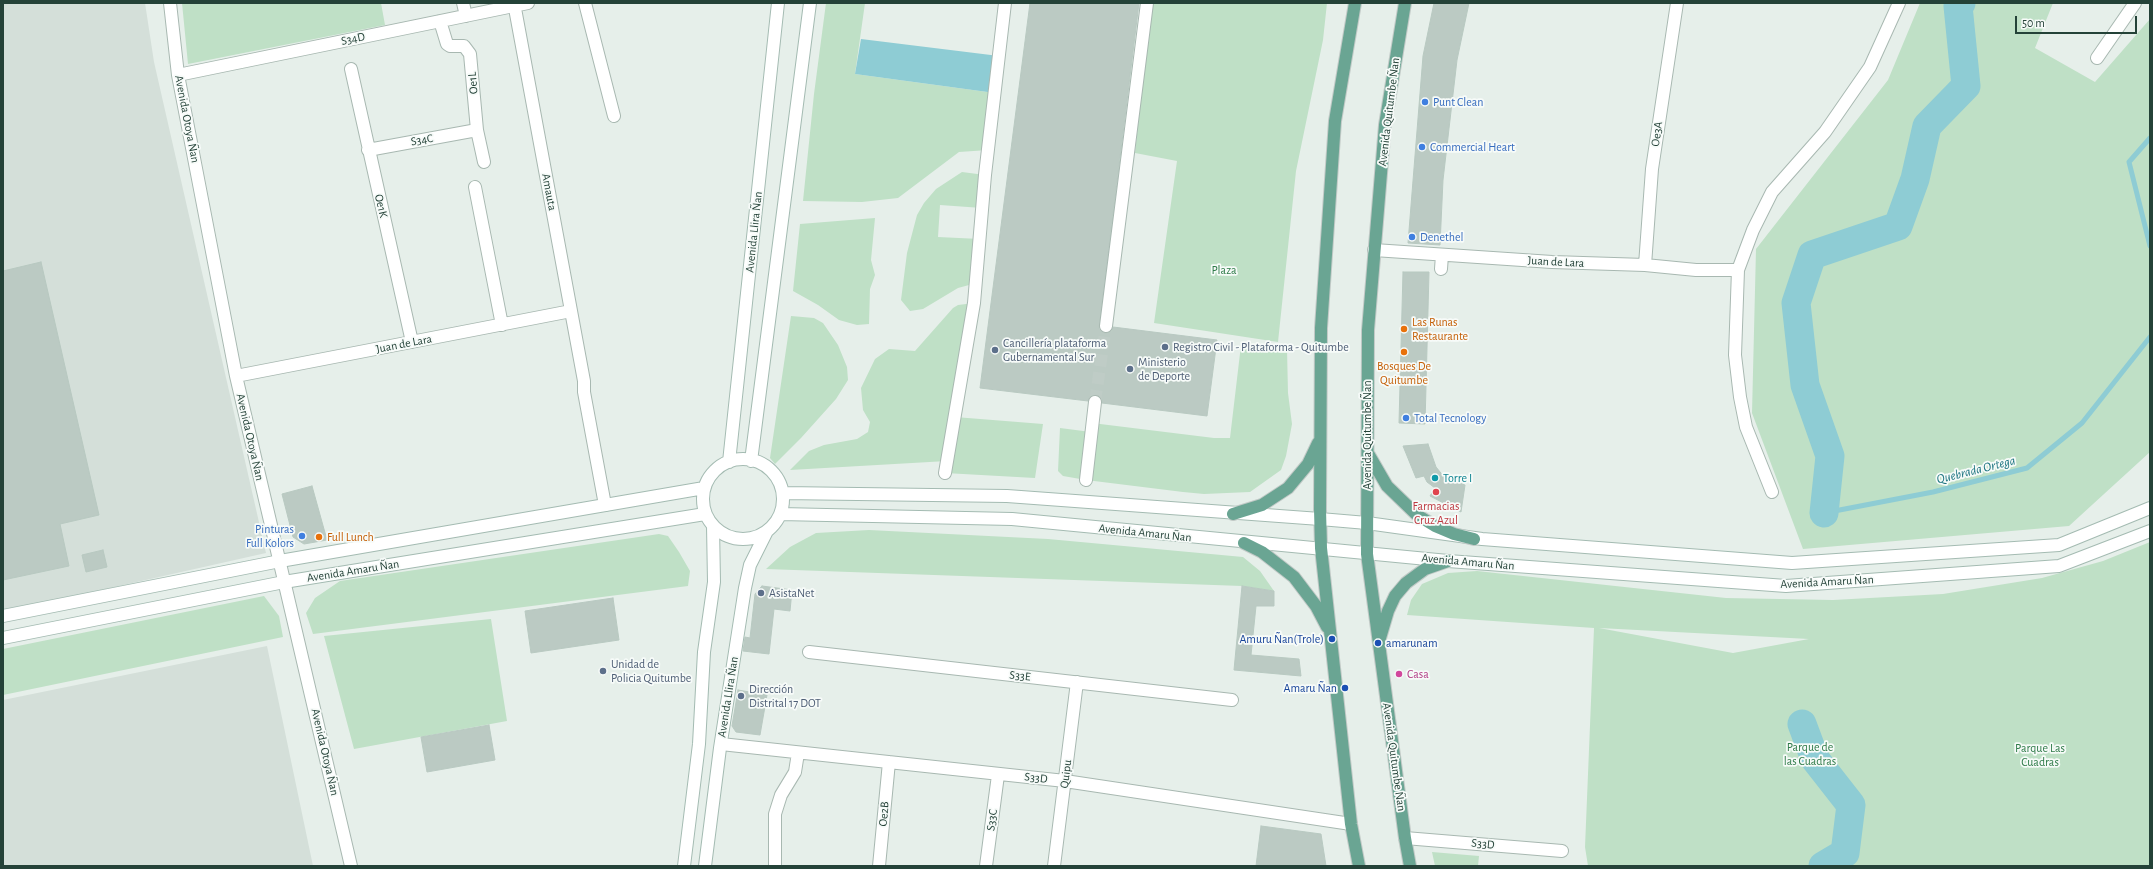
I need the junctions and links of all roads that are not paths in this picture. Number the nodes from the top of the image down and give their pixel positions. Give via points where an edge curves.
1 (170, 3) edge
2 (464, 3) edge
3 (528, 3) edge
4 (585, 3) edge
5 (778, 3) edge
6 (810, 3) edge
7 (1005, 3) edge
8 (1147, 3) edge
9 (1355, 3) edge
10 (1405, 3) edge
11 (1677, 3) edge
12 (1898, 3) edge
13 (2135, 3) edge
14 (514, 4) edge
15 (466, 16) junction
16 (440, 21) junction
17 (2097, 58) dead end
18 (351, 69) dead end
19 (178, 76) junction
20 (614, 116) dead end
21 (477, 130) junction
22 (368, 150) junction
23 (484, 162) dead end
24 (475, 187) dead end
25 (1374, 250) junction
26 (1442, 255) junction
27 (1645, 265) junction
28 (1441, 269) dead end
29 (1738, 270) junction
30 (571, 311) junction
31 (502, 325) junction
32 (1106, 326) tunnel mouth
33 (412, 342) junction
34 (236, 376) junction
35 (1095, 402) tunnel mouth
36 (1320, 436) junction
37 (1367, 450) junction
38 (751, 460) junction
39 (729, 462) junction
40 (945, 473) dead end
41 (1086, 480) dead end
42 (704, 488) junction
43 (1772, 492) dead end
44 (783, 493) junction
45 (605, 505) junction
46 (2150, 508) edge
47 (705, 514) junction
48 (780, 514) junction
49 (1233, 514) junction
50 (1320, 519) junction
51 (1367, 523) junction
52 (713, 526) junction
53 (767, 531) junction
54 (2150, 531) edge
55 (1474, 539) junction
56 (1244, 543) junction
57 (1321, 548) junction
58 (1367, 554) junction
59 (280, 561) junction
60 (1448, 562) junction
61 (284, 582) junction
62 (3, 616) edge
63 (3, 638) edge
64 (1332, 639) junction
65 (1378, 643) junction
66 (809, 652) dead end
67 (1077, 682) junction
68 (1232, 700) dead end
69 (721, 744) junction
70 (798, 753) junction
71 (889, 762) junction
72 (998, 775) junction
73 (1065, 781) junction
74 (1350, 824) junction
75 (1405, 838) junction
76 (1562, 851) dead end
77 (352, 866) edge
78 (684, 866) edge
79 (705, 866) edge
80 (776, 866) edge
81 (879, 866) edge
82 (986, 866) edge
83 (1054, 866) edge
84 (1359, 866) edge
85 (1410, 866) edge

1 - 19 street, Avenida Otoya Ñan
2 - 15 street
3 - 14 street, S34D
4 - 20 street
5 - 39 street, Avenida Llira Ñan
6 - 38 street
7 - 40 street via 985,175 974,303
8 - 32 street
9 - 36 main road via 1335,121 1321,328
10 - 25 main road, Avenida Quitumbe Ñan via 1385,125
11 - 27 street, Oe3A via 1652,169
12 - 29 street via 1870,67 1825,132 1772,192 1753,230
13 - 17 street
14 - 15 street, S34D
14 - 30 street, Amauta
15 - 16 street, S34D
16 - 19 street, S34D
16 - 21 street, Oe1L via 447,44 464,46 470,54
18 - 22 street, Oe1K
19 - 34 street, Avenida Otoya Ñan
21 - 22 street, S34C
21 - 23 street, Oe1L
22 - 33 street, Oe1K
24 - 31 street
25 - 26 street, Juan de Lara
25 - 37 main road, Avenida Quitumbe Ñan via 1368,330
26 - 27 street, Juan de Lara via 1551,268
26 - 28 street
27 - 29 street, Juan de Lara via 1695,275
29 - 43 street via 1735,355 1740,397 1746,427
30 - 31 street, Juan de Lara
30 - 45 street, Amauta
31 - 33 street, Juan de Lara
33 - 34 street, Juan de Lara
34 - 59 street, Avenida Otoya Ñan
35 - 41 street
36 - 49 main road via 1308,464 1288,488 1262,505
36 - 50 main road
37 - 51 main road, Avenida Quitumbe Ñan
37 - 55 main road via 1375,469 1387,486 1412,510 1435,526
38 - 39 street
38 - 44 street via 766,467 777,478
39 - 42 street via 714,472
42 - 45 street, Avenida Amaru Ñan
42 - 47 street
44 - 48 street
44 - 49 street, Avenida Amaru Ñan via 1007,496
45 - 59 street, Avenida Amaru Ñan
46 - 55 street, Avenida Amaru Ñan via 2059,545 1792,563
47 - 52 street
47 - 61 street, Avenida Amaru Ñan
48 - 53 street
48 - 56 street, Avenida Amaru Ñan via 1012,520
49 - 50 street, Avenida Amaru Ñan
50 - 51 street, Avenida Amaru Ñan
50 - 57 main road
51 - 55 street, Avenida Amaru Ñan
51 - 58 main road, Avenida Quitumbe Ñan
52 - 53 street via 724,535 739,539 753,538
52 - 78 street, Avenida Llira Ñan via 714,582 704,652 699,744
53 - 69 street, Avenida Llira Ñan via 750,565 745,588
54 - 60 street, Avenida Amaru Ñan via 2059,566 1786,586
56 - 57 street, Avenida Amaru Ñan
56 - 64 main road via 1273,560 1294,577 1316,606
57 - 58 street, Avenida Amaru Ñan
57 - 64 main road
58 - 60 street, Avenida Amaru Ñan
58 - 65 main road, Avenida Quitumbe Ñan
59 - 61 street, Avenida Otoya Ñan
59 - 62 street, Avenida Amaru Ñan
60 - 65 main road via 1425,569 1406,583 1388,611
61 - 63 street, Avenida Amaru Ñan
61 - 77 street, Avenida Otoya Ñan
64 - 74 main road
65 - 75 main road, Avenida Quitumbe Ñan
66 - 67 street, S33E
67 - 68 street, S33E
67 - 73 street, Quipu
69 - 70 street, S33D
69 - 79 street, Avenida Llira Ñan
70 - 71 street, S33D
70 - 80 street via 795,772 781,795 775,814
71 - 72 street, S33D
71 - 81 street, Oe2B
72 - 73 street, S33D
72 - 82 street, S33C
73 - 74 street, S33D
73 - 83 street, Quipu
74 - 84 main road
75 - 76 street, S33D
75 - 85 main road, Avenida Quitumbe Ñan

